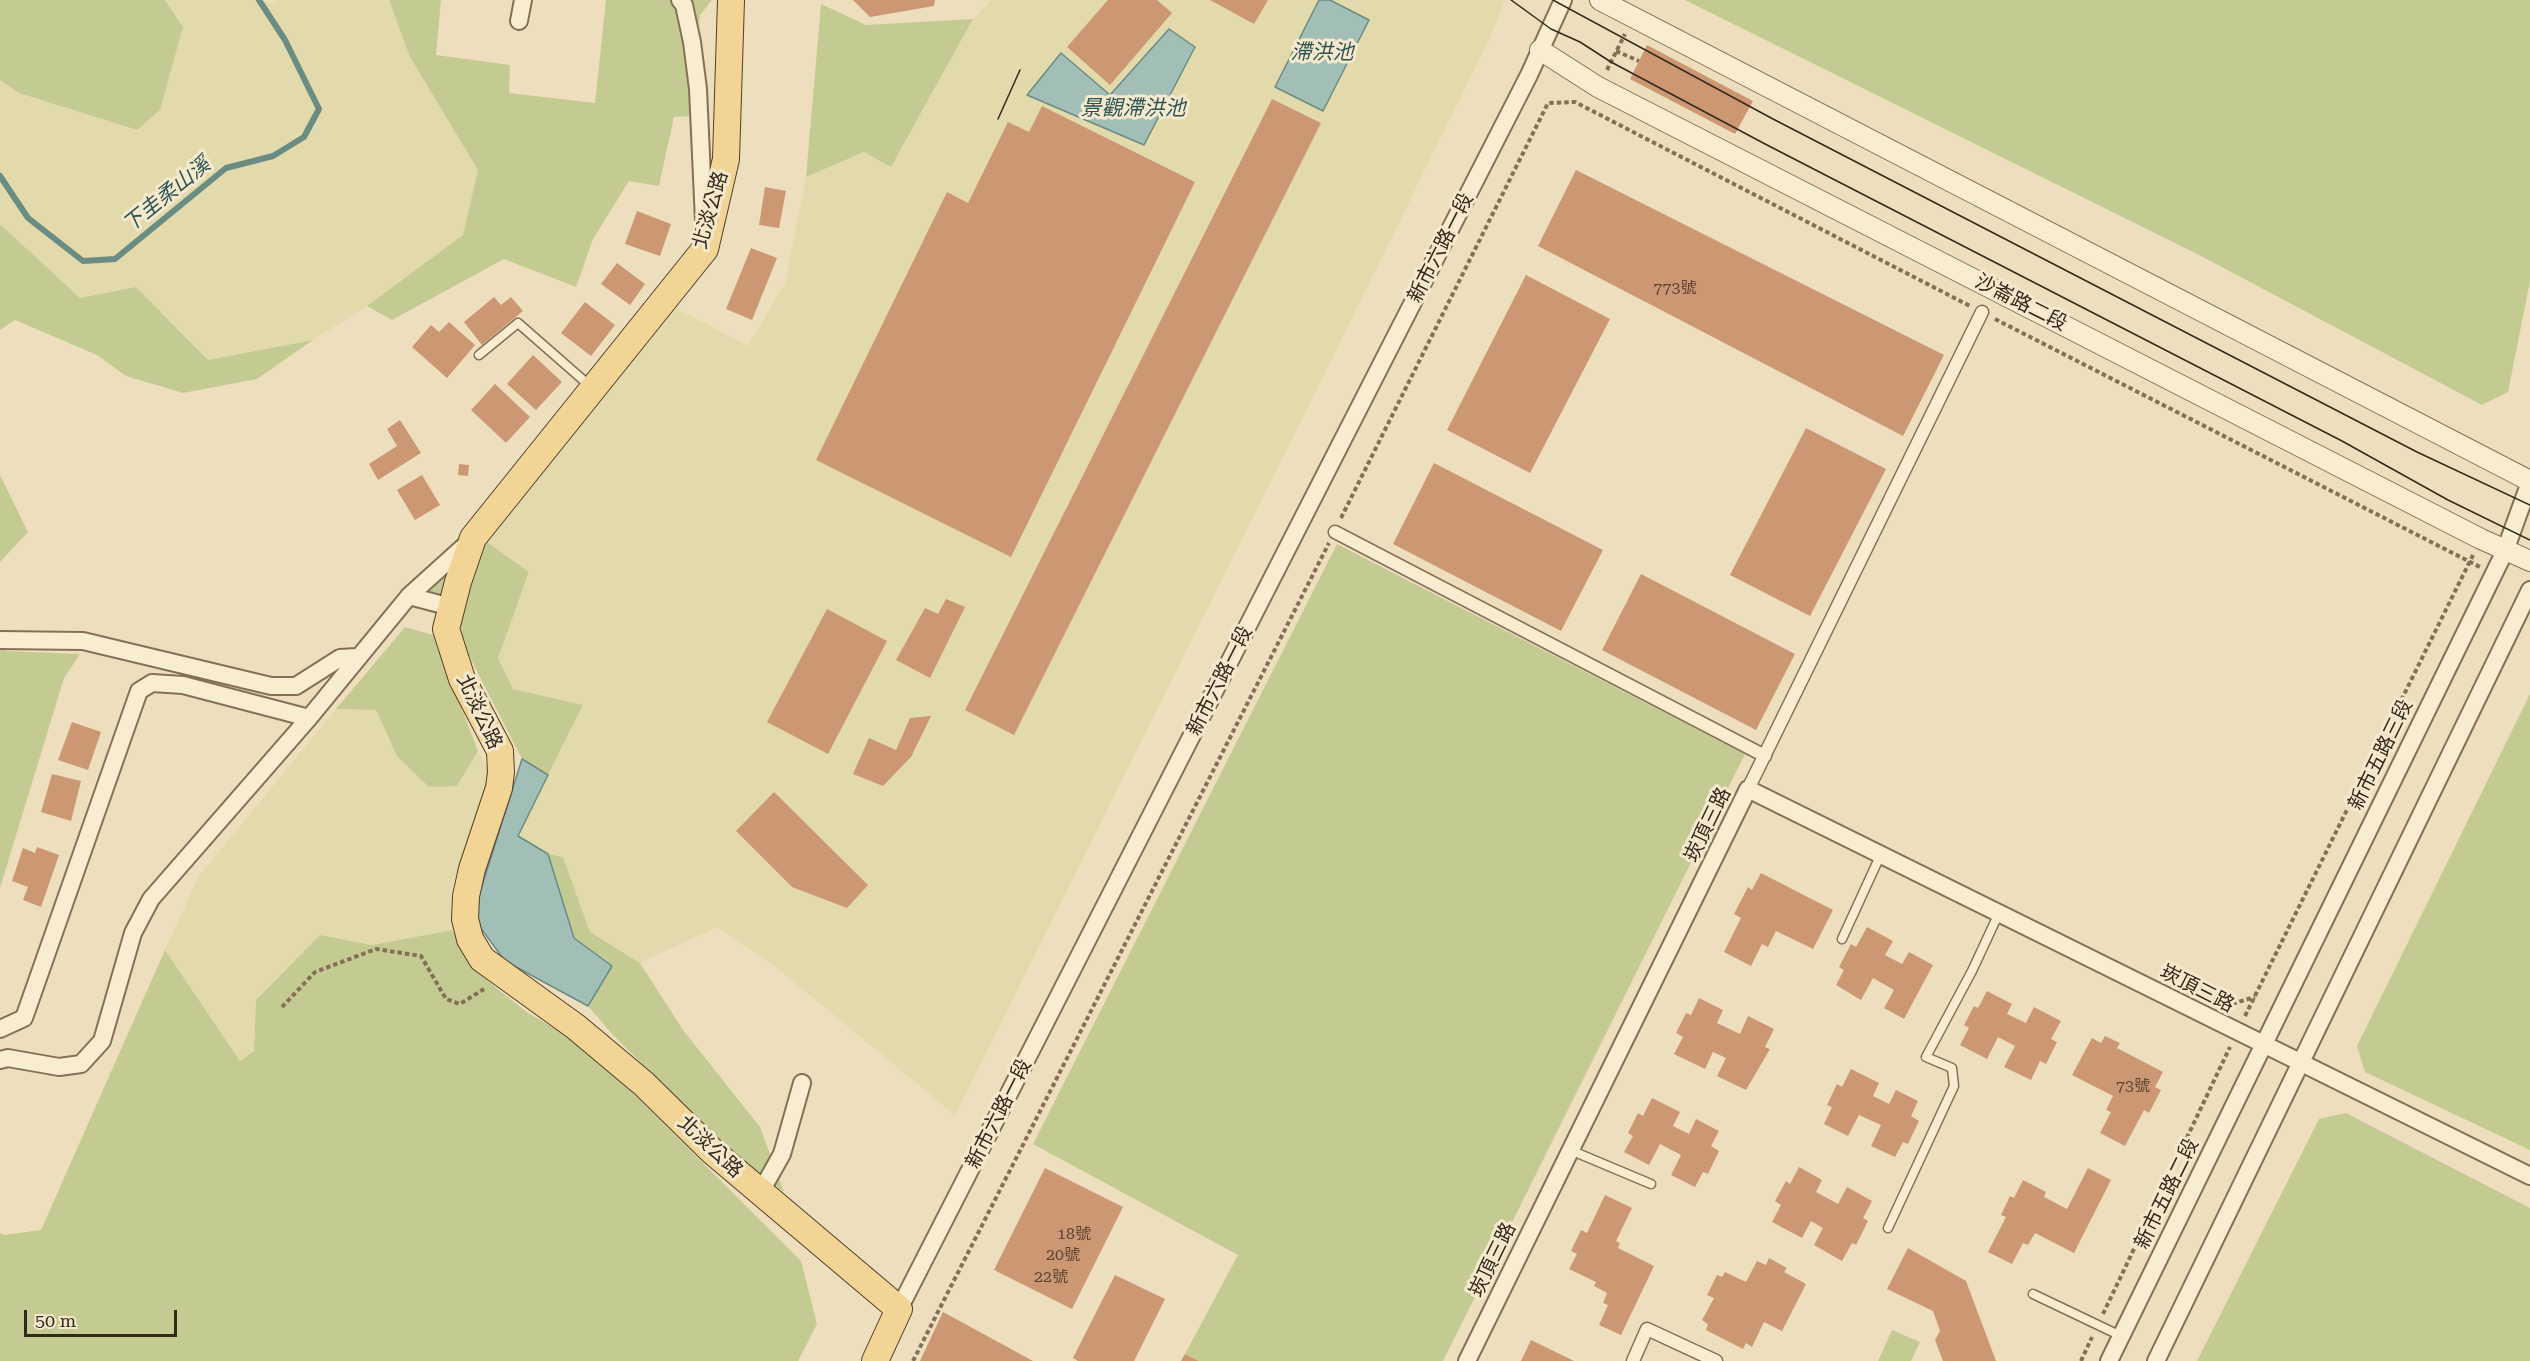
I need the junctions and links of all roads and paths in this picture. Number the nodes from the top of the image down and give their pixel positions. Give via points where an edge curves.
1 (523, 0) edge
2 (680, 0) edge
3 (731, 0) edge
4 (1563, 0) edge
5 (1600, 0) edge
6 (1634, 17) junction
7 (519, 21) dead end
8 (1540, 50) junction
9 (1616, 51) junction
10 (1639, 61) dead end
11 (1598, 87) junction
12 (705, 249) junction
13 (1982, 312) junction
14 (479, 355) dead end
15 (594, 389) junction
16 (2530, 481) edge
17 (1335, 532) junction
18 (473, 538) junction
19 (2481, 539) junction
20 (2505, 551) junction
21 (2530, 561) edge
22 (2469, 563) junction
23 (2494, 573) junction
24 (2530, 590) edge
25 (409, 596) junction
26 (451, 607) junction
27 (0, 640) edge
28 (356, 657) junction
29 (309, 718) junction
30 (1765, 756) junction
31 (1748, 789) junction
32 (1881, 854) junction
33 (1999, 913) junction
34 (1842, 939) dead end
35 (505, 975) junction
36 (2255, 997) junction
37 (282, 1006) dead end
38 (2223, 1006) dead end
39 (0, 1029) edge
40 (2237, 1032) junction
41 (2263, 1045) junction
42 (0, 1060) edge
43 (2303, 1062) junction
44 (802, 1083) dead end
45 (1570, 1150) junction
46 (2530, 1176) edge
47 (1651, 1184) dead end
48 (760, 1193) junction
49 (1888, 1228) dead end
50 (2033, 1294) dead end
51 (899, 1309) junction
52 (2098, 1325) junction
53 (2121, 1336) junction
54 (875, 1361) edge
55 (913, 1361) edge
56 (1467, 1361) edge
57 (1633, 1361) edge
58 (1716, 1361) edge
59 (2081, 1361) edge
60 (2109, 1361) edge
61 (2156, 1361) edge

1 - 7 street
2 - 12 street via 692,42 698,90
3 - 12 main road, 北淡公路 via 726,159
4 - 8 street, 新市六路一段
5 - 6 street
6 - 9 path
6 - 16 street
8 - 11 street, 沙崙路二段
8 - 51 street, 新市六路一段
9 - 10 path
9 - 11 path
11 - 19 street, 沙崙路二段
12 - 15 main road, 北淡公路
13 - 17 path via 1575,102 1548,103
13 - 22 path
13 - 30 street
14 - 15 lane via 518,323
15 - 18 main road, 北淡公路
16 - 20 street, 新市五路三段
17 - 30 street
17 - 55 path
18 - 25 street
18 - 26 main road, 北淡公路
19 - 20 street, 沙崙路二段
19 - 22 path
20 - 21 street, 沙崙路二段
20 - 23 street, 新市五路三段
22 - 23 path
22 - 36 path
23 - 41 street, 新市五路三段
24 - 43 street
25 - 26 street
25 - 28 street
26 - 35 main road, 北淡公路 via 446,629 462,679 500,751 501,772 500,788 472,869 465,919 470,939 482,959
27 - 28 street via 83,641 271,686 296,686 340,658
28 - 29 street
29 - 39 street via 183,685 152,683 139,691 24,1018
29 - 42 street via 151,899 133,933 102,1041 81,1064 58,1067
30 - 31 street
31 - 32 street, 崁頂三路
31 - 45 street, 崁頂三路
32 - 33 street, 崁頂三路
32 - 34 lane
33 - 40 street, 崁頂三路
33 - 49 lane via 1926,1057 1952,1068 1954,1086
35 - 37 path via 460,1004 446,999 421,956 376,949 315,972
35 - 48 main road, 北淡公路 via 644,1084
36 - 38 path
36 - 40 path
40 - 41 street, 崁頂三路
40 - 52 path
41 - 43 street, 崁頂三路
41 - 53 street, 新市五路二段
43 - 46 street
43 - 61 street
44 - 48 street via 782,1154
45 - 47 lane
45 - 56 street, 崁頂三路
48 - 51 main road, 北淡公路
50 - 52 lane
51 - 54 main road, 新市六路一段
52 - 53 lane
52 - 59 path
53 - 60 street, 新市五路二段
57 - 58 street via 1647,1329

